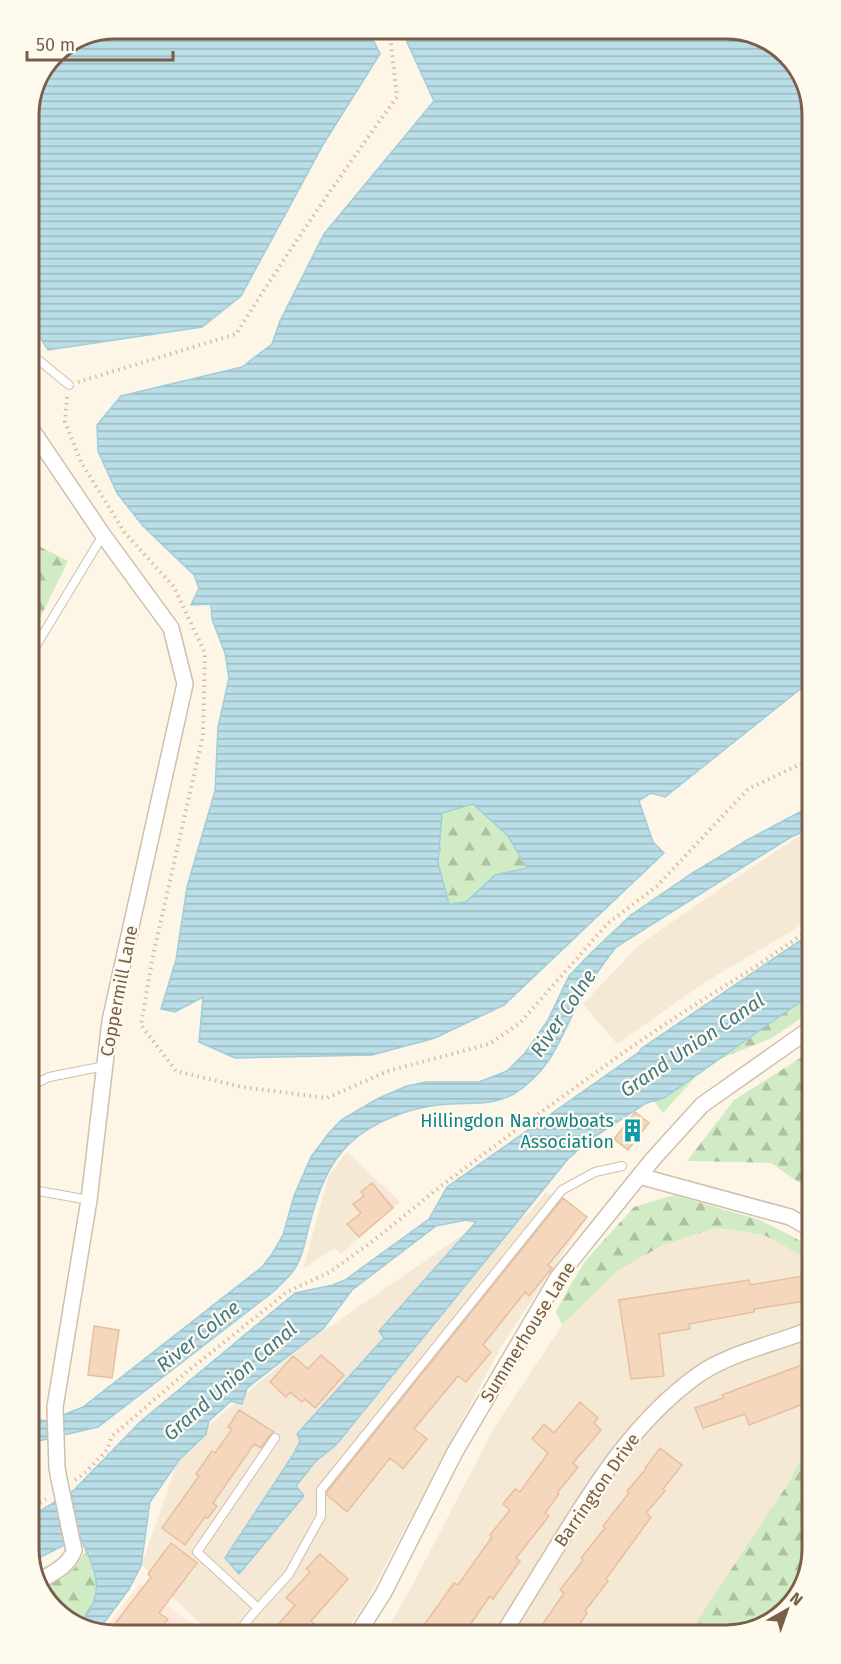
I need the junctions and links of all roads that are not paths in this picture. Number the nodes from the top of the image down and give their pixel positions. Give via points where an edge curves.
1 (39, 360) edge
2 (69, 384) road end
3 (39, 440) edge
4 (103, 535) junction
5 (39, 641) edge
6 (802, 1035) edge
7 (105, 1065) junction
8 (39, 1082) edge
9 (622, 1166) dead end
10 (639, 1176) junction
11 (39, 1191) edge
12 (89, 1200) junction
13 (802, 1224) edge
14 (802, 1332) edge
15 (275, 1438) dead end
16 (45, 1577) edge
17 (258, 1608) junction
18 (244, 1625) edge
19 (363, 1625) edge
20 (509, 1625) edge

1 - 2 lane
3 - 4 street, Coppermill Lane
4 - 5 lane
4 - 7 street, Coppermill Lane via 171,627 185,684 110,1021
6 - 10 street, Summerhouse Lane via 702,1106
7 - 8 lane
7 - 12 street, Coppermill Lane
9 - 17 lane via 595,1172 562,1190 321,1490 321,1516 289,1574
10 - 13 street via 790,1217
10 - 19 street, Summerhouse Lane via 558,1277 454,1452 383,1594
11 - 12 lane
12 - 16 street, Coppermill Lane, bridge via 55,1407 57,1468 65,1480 74,1550 67,1563
14 - 20 street, Barrington Drive via 739,1354 699,1375 655,1412 619,1452 583,1503
15 - 17 lane via 197,1552
17 - 18 lane

